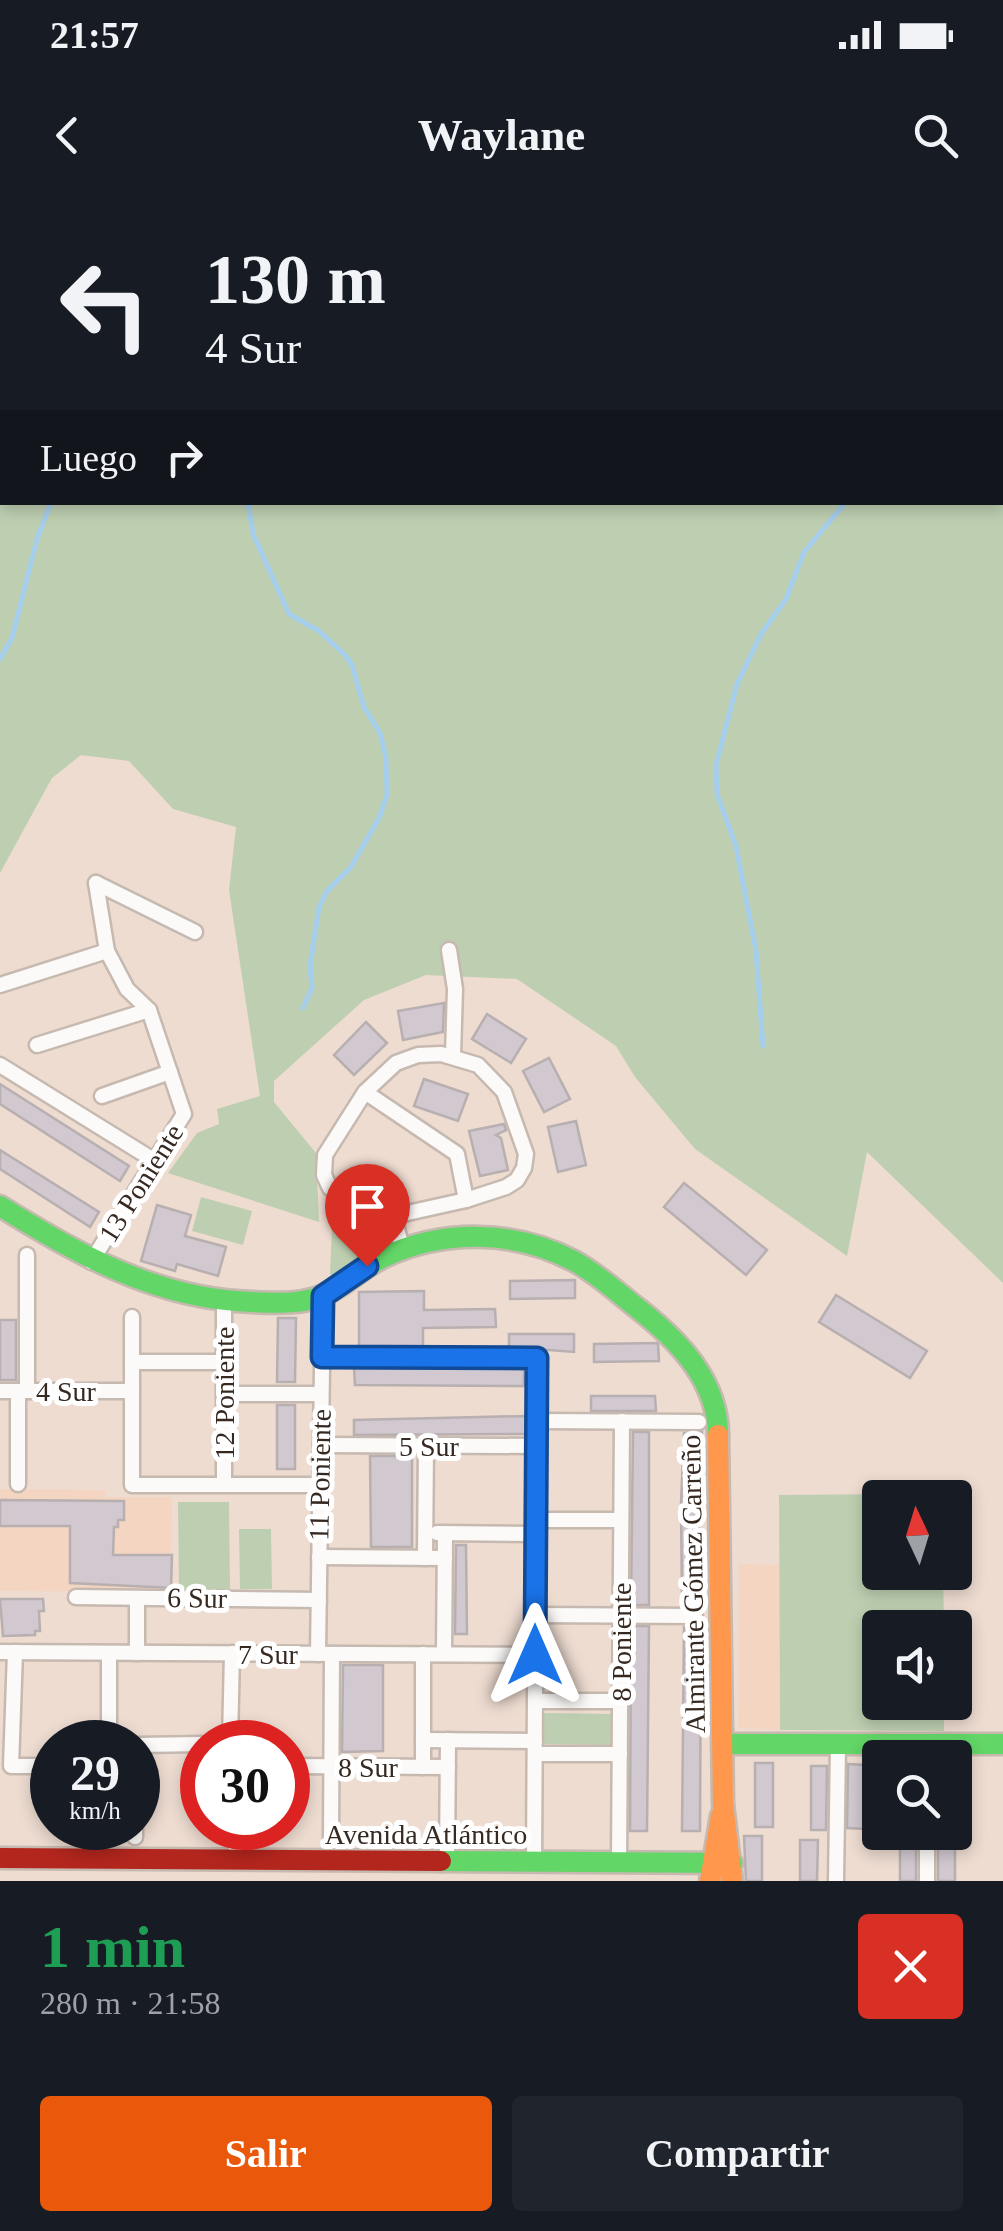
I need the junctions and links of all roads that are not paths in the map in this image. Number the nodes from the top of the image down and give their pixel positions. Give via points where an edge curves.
1 (195, 932) dead end
2 (449, 950) dead end
3 (107, 951) junction
4 (0, 984) edge
5 (148, 1010) junction
6 (37, 1046) dead end
7 (453, 1055) junction
8 (0, 1065) edge
9 (170, 1072) junction
10 (365, 1092) junction
11 (102, 1096) dead end
12 (155, 1161) junction
13 (466, 1200) junction
14 (0, 1206) edge
15 (394, 1216) junction
16 (402, 1249) junction
17 (27, 1255) dead end
18 (91, 1262) junction
19 (323, 1296) junction
20 (224, 1301) junction
21 (132, 1317) dead end
22 (322, 1357) junction
23 (132, 1362) junction
24 (224, 1362) junction
25 (0, 1391) edge
26 (23, 1391) junction
27 (132, 1391) junction
28 (224, 1394) junction
29 (321, 1394) junction
30 (536, 1421) junction
31 (622, 1422) junction
32 (699, 1422) dead end
33 (321, 1446) junction
34 (426, 1446) junction
35 (536, 1446) junction
36 (18, 1484) dead end
37 (224, 1485) junction
38 (320, 1485) junction
39 (621, 1520) junction
40 (536, 1527) junction
41 (426, 1533) junction
42 (445, 1534) junction
43 (320, 1557) junction
44 (425, 1558) junction
45 (445, 1558) junction
46 (76, 1597) dead end
47 (138, 1598) junction
48 (319, 1600) junction
49 (536, 1615) junction
50 (621, 1616) junction
51 (696, 1616) dead end
52 (7, 1652) edge
53 (109, 1653) junction
54 (137, 1653) junction
55 (232, 1653) junction
56 (325, 1654) junction
57 (423, 1654) junction
58 (444, 1654) junction
59 (535, 1655) junction
60 (535, 1701) junction
61 (620, 1701) junction
62 (110, 1720) edge
63 (230, 1720) edge
64 (423, 1740) junction
65 (448, 1740) junction
66 (724, 1744) junction
67 (838, 1744) junction
68 (1003, 1744) edge
69 (862, 1746) edge
70 (972, 1746) edge
71 (535, 1747) junction
72 (620, 1754) junction
73 (30, 1766) edge
74 (310, 1766) edge
75 (332, 1766) junction
76 (422, 1767) junction
77 (448, 1767) junction
78 (331, 1838) dead end
79 (236, 1850) edge
80 (927, 1850) edge
81 (0, 1858) edge
82 (236, 1860) junction
83 (447, 1861) junction
84 (534, 1862) junction
85 (619, 1862) junction
86 (721, 1872) edge
87 (836, 1881) edge
88 (927, 1881) edge

1 - 3 street, 13 Poniente via 96,883
2 - 7 street
3 - 4 street
3 - 5 street, 13 Poniente via 126,989
5 - 6 street
5 - 9 street, 13 Poniente
7 - 10 street via 407,1058
7 - 13 street via 478,1066 504,1092 526,1154 512,1184
8 - 12 street
9 - 11 street
9 - 12 street, 13 Poniente via 184,1114
10 - 13 street via 457,1154
10 - 15 street via 325,1154 324,1175 330,1188 352,1202
12 - 18 street, 13 Poniente
13 - 15 street
14 - 18 street, Almirante Gómez Carreño
15 - 16 street
16 - 19 street, Almirante Gómez Carreño
16 - 66 street, Almirante Gómez Carreño via 483,1236 553,1252 669,1332 701,1370 718,1419
17 - 26 street
18 - 20 street, Almirante Gómez Carreño via 157,1288
19 - 20 street, Almirante Gómez Carreño
19 - 22 street, 11 Poniente
20 - 24 street, 12 Poniente
21 - 23 street
22 - 29 street, 11 Poniente
22 - 30 street via 537,1358
23 - 24 street, 4 Sur
23 - 27 street
24 - 28 street, 12 Poniente
25 - 26 street, 4 Sur
26 - 27 street, 4 Sur
26 - 36 street
27 - 37 street via 132,1485
28 - 29 street
28 - 37 street, 12 Poniente
29 - 33 street, 11 Poniente
30 - 31 street
30 - 35 street
31 - 32 street
31 - 39 street, 8 Poniente
33 - 34 street, 5 Sur
33 - 38 street, 11 Poniente
34 - 35 street, 5 Sur
34 - 41 street
35 - 40 street
37 - 38 street
38 - 43 street, 11 Poniente
39 - 40 street
39 - 50 street, 8 Poniente
40 - 42 street
40 - 49 street
41 - 42 street
41 - 44 street
42 - 45 street
43 - 44 street
43 - 48 street, 11 Poniente
44 - 45 street
45 - 58 street
46 - 47 street, 6 Sur
47 - 48 street, 6 Sur
47 - 54 street
48 - 56 street, 11 Poniente
49 - 50 street
49 - 59 street
50 - 51 street
50 - 61 street, 8 Poniente
52 - 53 street, 7 Sur
52 - 73 street via 11,1766
53 - 54 street, 7 Sur
53 - 62 street
54 - 55 street, 7 Sur
55 - 56 street, 7 Sur
55 - 63 street
56 - 57 street, 7 Sur
56 - 75 street, 11 Poniente
57 - 58 street, 7 Sur
57 - 64 street
58 - 59 street, 7 Sur
59 - 60 street
60 - 61 street
60 - 71 street
61 - 72 street, 8 Poniente
64 - 65 street, 8 Sur
64 - 76 street
65 - 71 street, 8 Sur
65 - 77 street
66 - 67 street
66 - 86 street, Almirante Gómez Carreño
67 - 69 street
67 - 87 street
68 - 70 street
71 - 72 street, 8 Sur
71 - 84 street
72 - 85 street, 8 Poniente
74 - 75 street, 8 Sur
75 - 76 street, 8 Sur
75 - 78 street, 11 Poniente
76 - 77 street, 8 Sur
77 - 83 street
79 - 82 street
80 - 88 street
81 - 82 street, Avenida Atlántico
82 - 83 street, Avenida Atlántico
83 - 84 street, Avenida Atlántico
84 - 85 street, Avenida Atlántico via 560,1869
85 - 86 street, Avenida Atlántico

